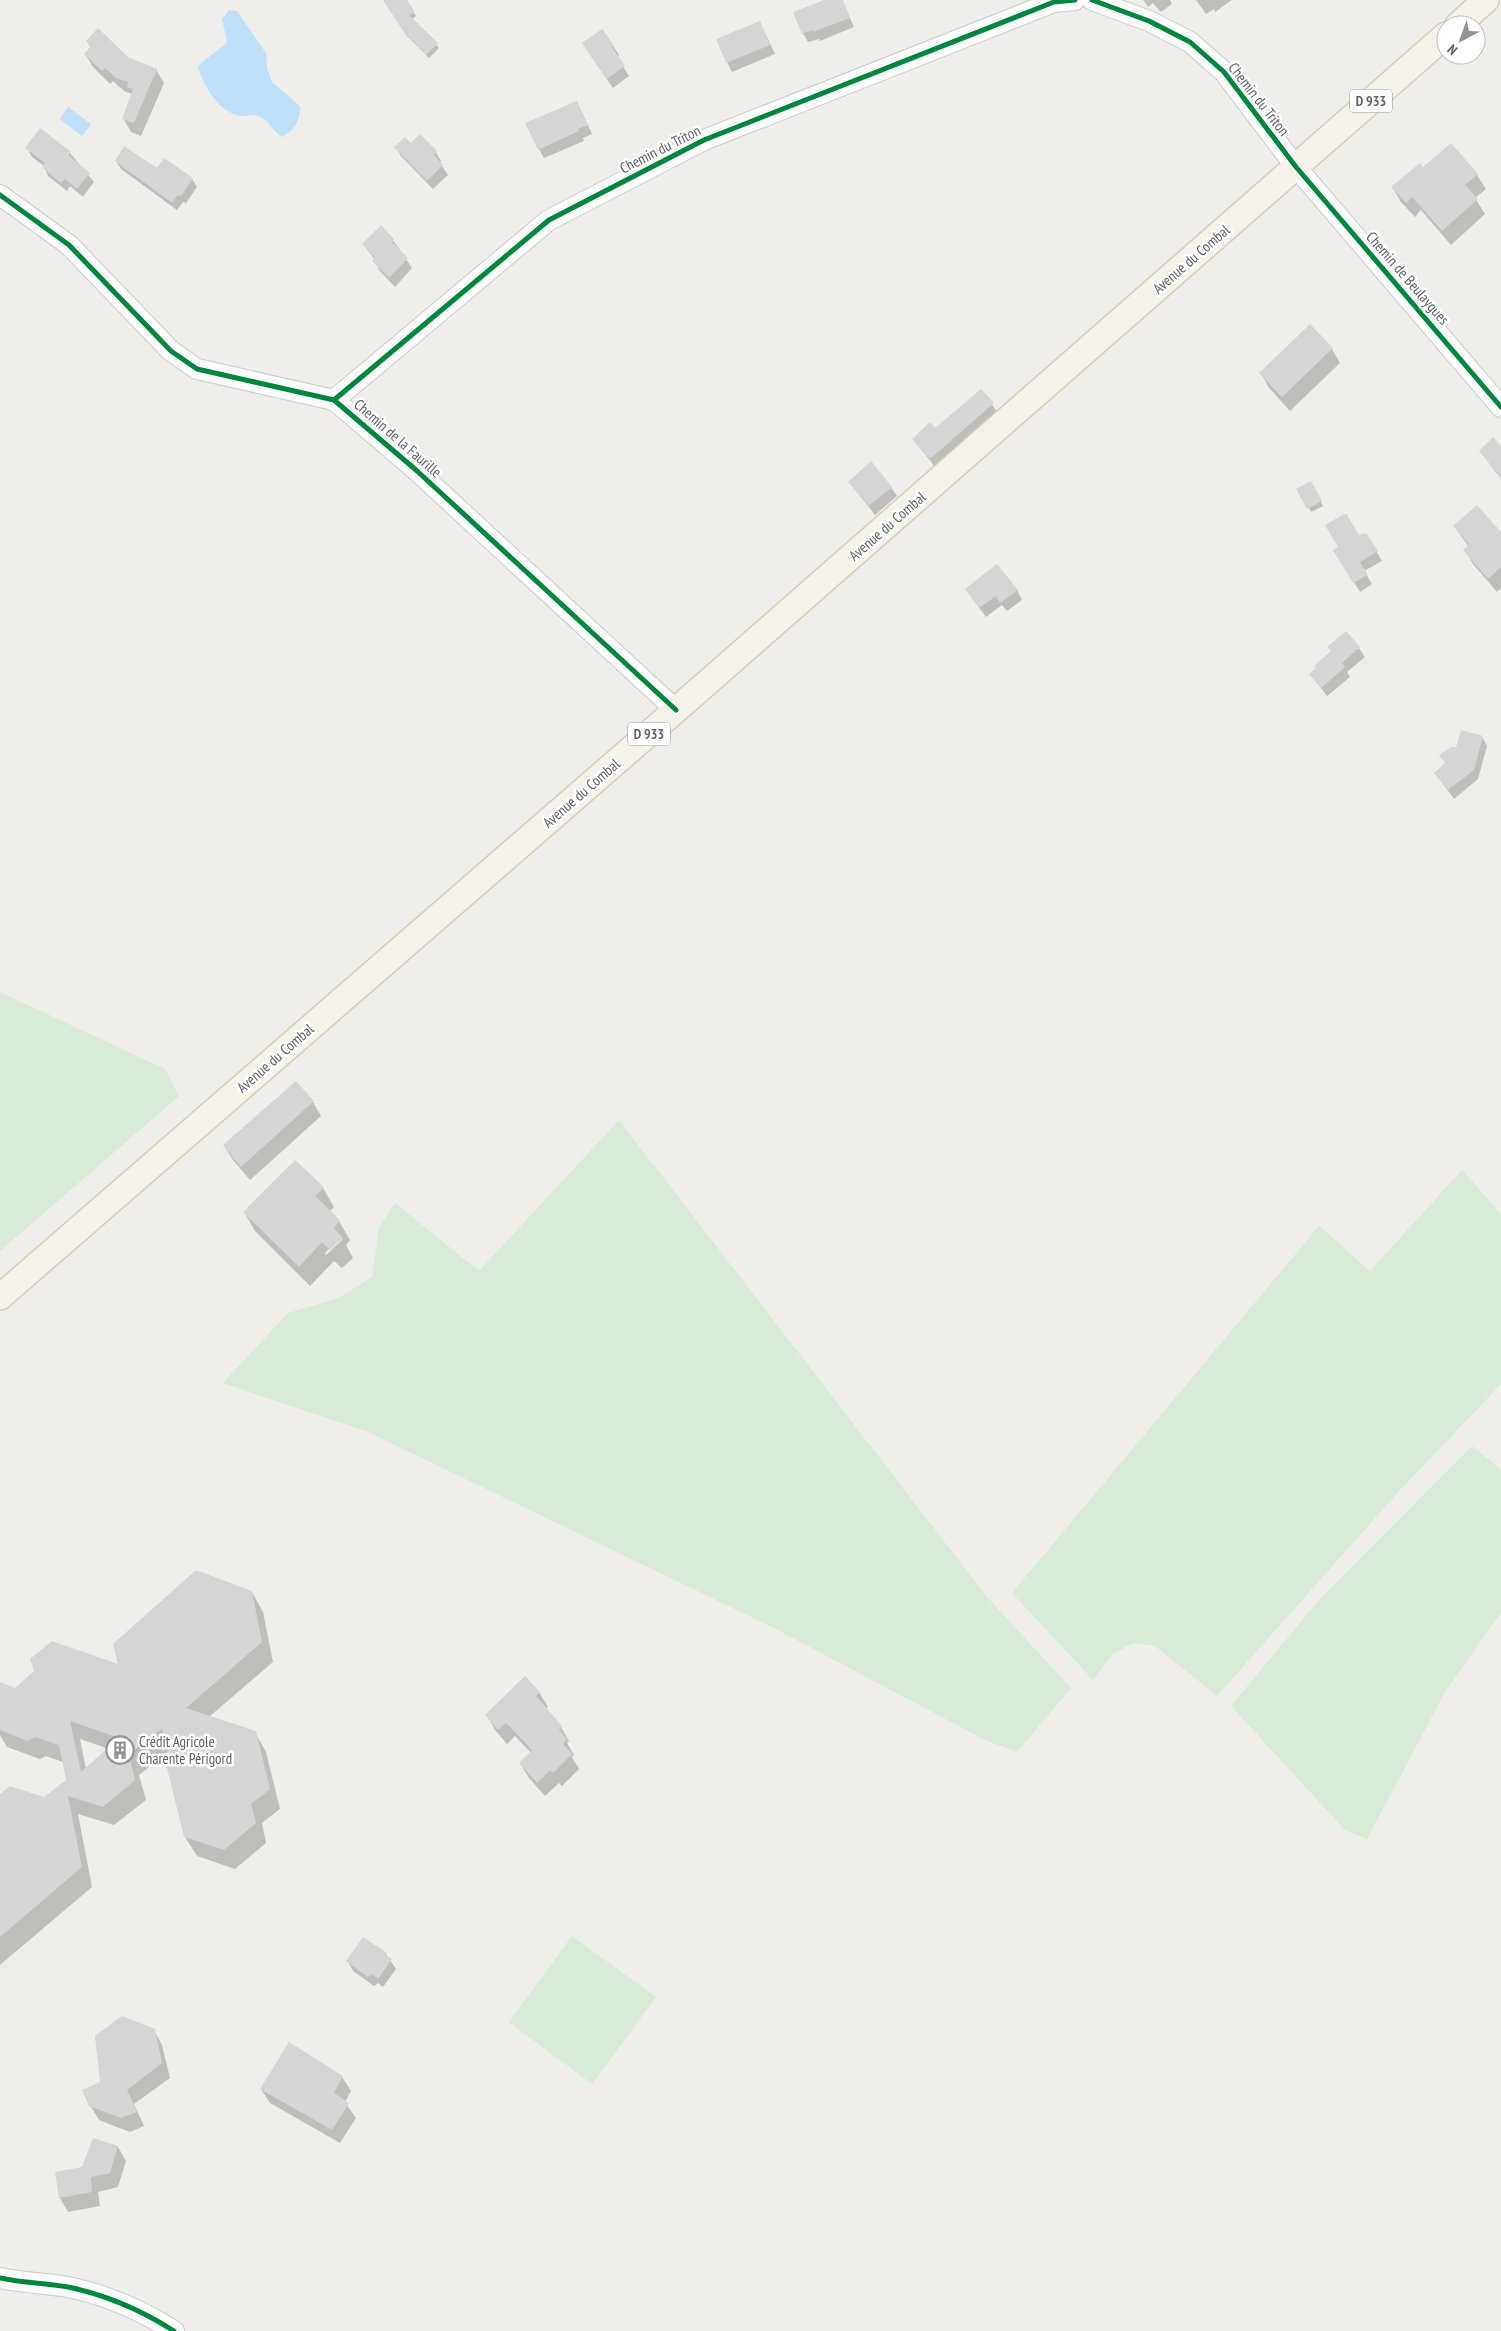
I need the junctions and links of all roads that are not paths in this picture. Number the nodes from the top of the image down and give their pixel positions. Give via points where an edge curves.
1 (1075, 0) edge
2 (1092, 0) edge
3 (1486, 0) edge
4 (1469, 15) edge
5 (1436, 44) edge
6 (1296, 167) junction
7 (0, 194) edge
8 (334, 400) junction
9 (1501, 407) edge
10 (676, 710) junction
11 (0, 1297) edge
12 (0, 2278) edge
13 (174, 2331) edge

1 - 8 street, Chemin du Triton via 1054,2 704,140 549,220
2 - 6 street, Chemin du Triton via 1149,21 1190,42 1224,72
3 - 4 main road
5 - 6 main road, D 933
6 - 9 street, Chemin de Beulaygues
6 - 10 main road, Avenue du Combal / D 933
7 - 8 street, Chemin de la Faurille via 69,245 172,351 197,369
8 - 10 street, Chemin de la Faurille via 416,470
10 - 11 main road, Avenue du Combal / D 933
12 - 13 street via 68,2287 114,2298

